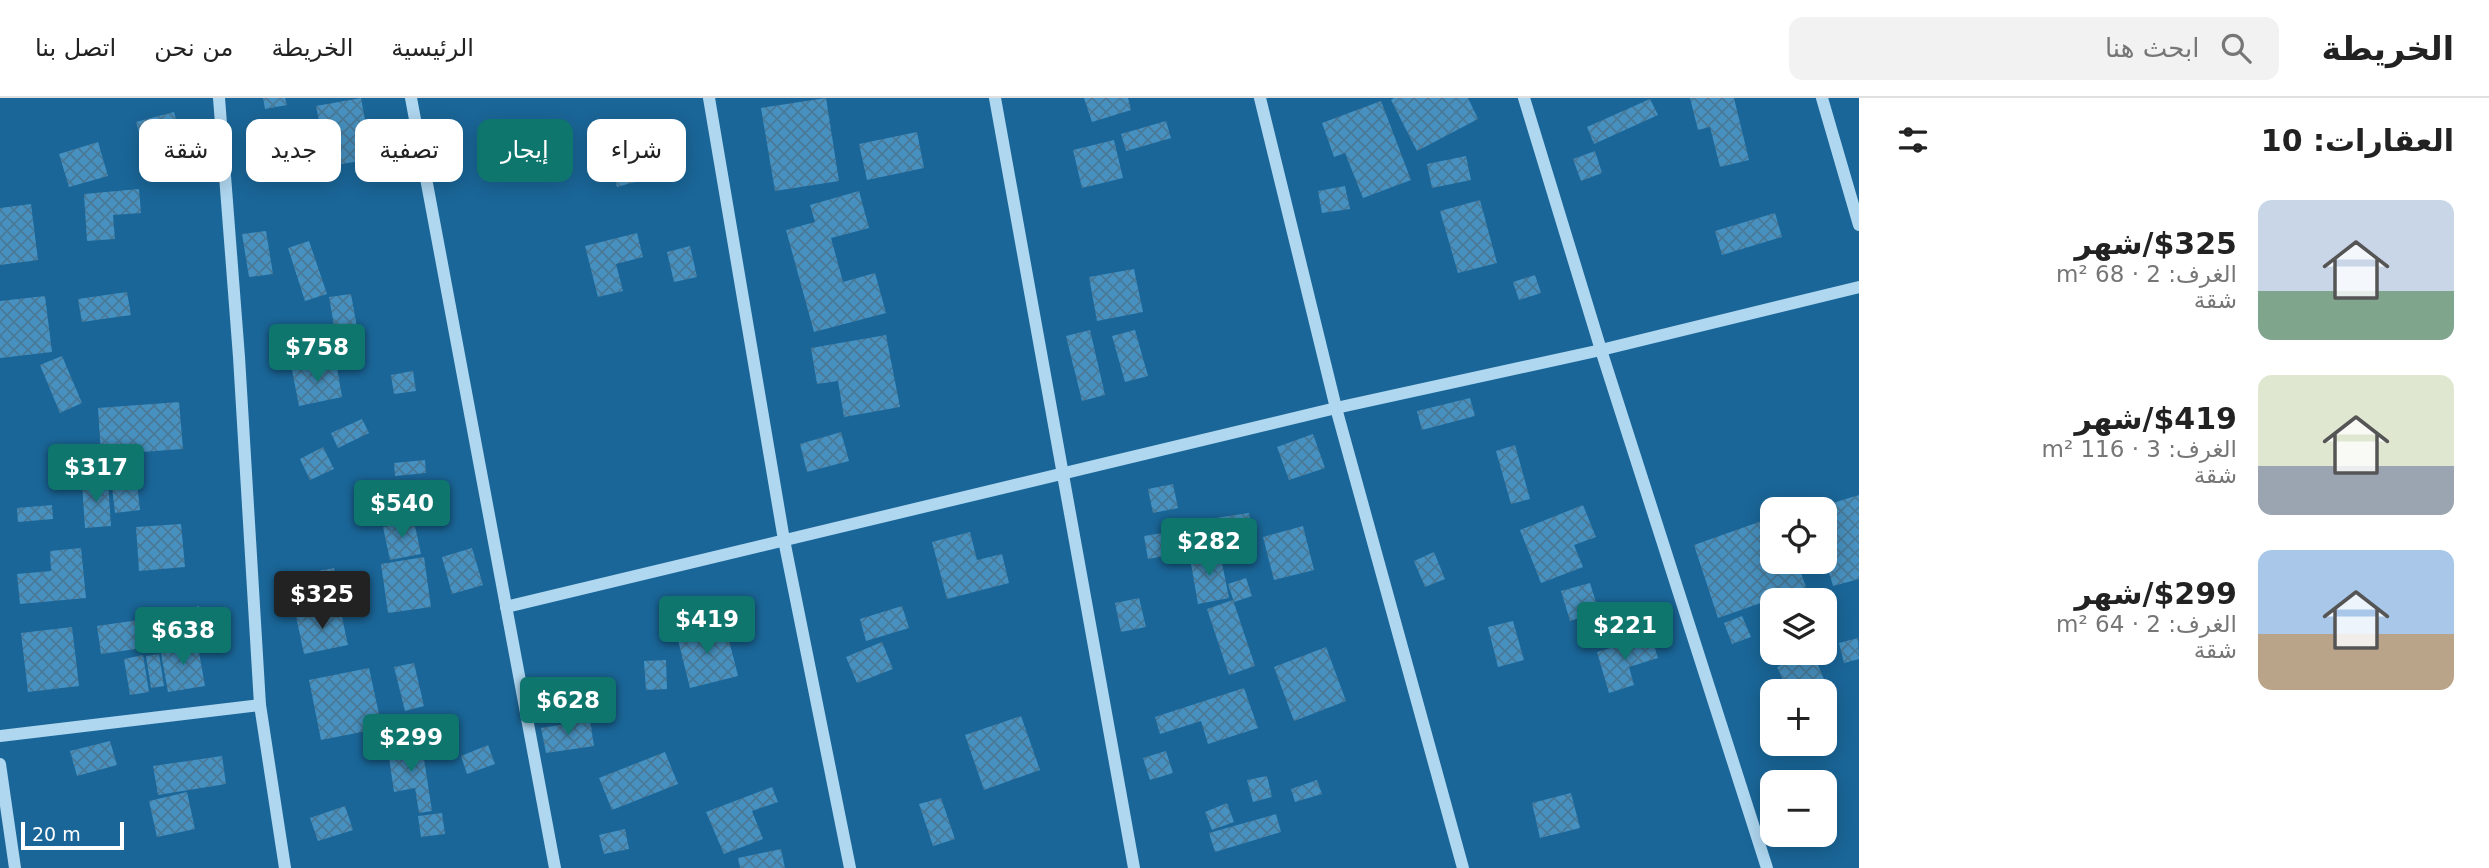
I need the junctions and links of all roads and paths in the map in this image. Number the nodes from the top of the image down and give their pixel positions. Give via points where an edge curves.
1 (219, 98) edge
2 (411, 98) edge
3 (709, 98) edge
4 (995, 98) edge
5 (1260, 98) edge
6 (1524, 98) edge
7 (1822, 98) edge
8 (1859, 225) edge
9 (1859, 287) edge
10 (1601, 350) junction
11 (1336, 408) junction
12 (1063, 474) junction
13 (784, 540) junction
14 (506, 607) junction
15 (260, 705) junction
16 (0, 736) edge
17 (0, 764) edge
18 (15, 868) edge
19 (285, 868) edge
20 (555, 868) edge
21 (850, 868) edge
22 (1134, 868) edge
23 (1463, 868) edge
24 (1767, 868) edge

1 - 15 street
2 - 14 street
3 - 13 street
4 - 12 street
5 - 11 street
6 - 10 street
7 - 8 street
9 - 10 street
10 - 11 street
10 - 24 street
11 - 12 street
11 - 23 street
12 - 13 street
12 - 22 street
13 - 14 street
13 - 21 street
14 - 20 street
15 - 16 street
15 - 19 street
17 - 18 street

